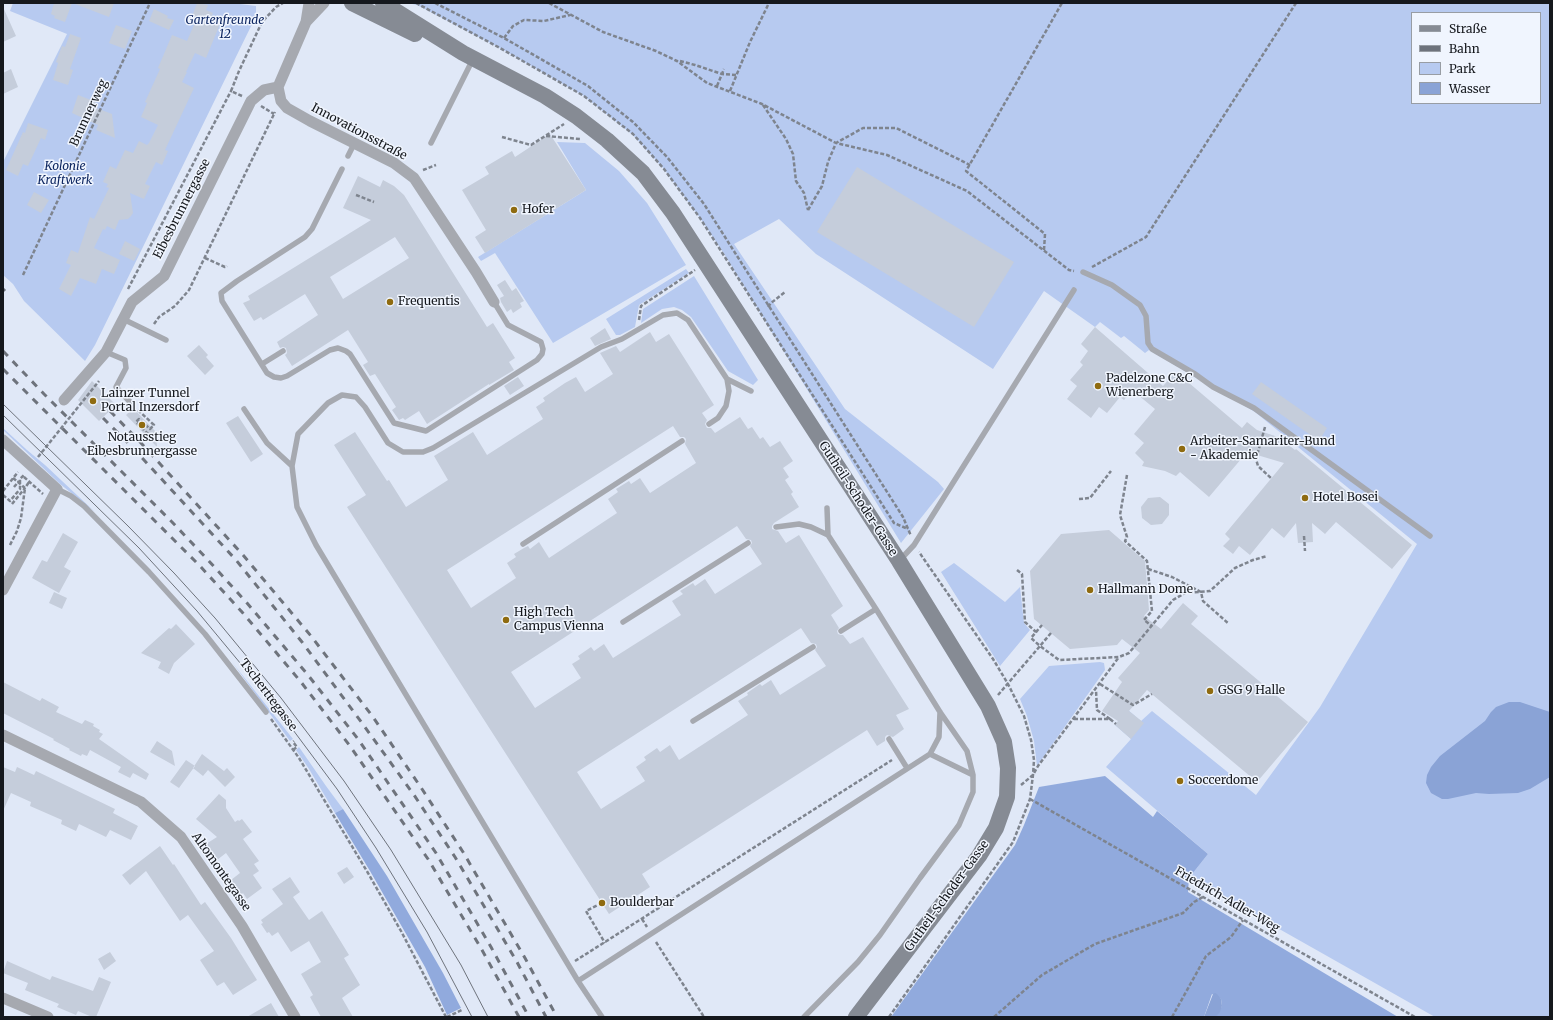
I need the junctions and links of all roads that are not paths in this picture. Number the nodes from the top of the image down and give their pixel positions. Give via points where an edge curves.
1 (309, 3) edge
2 (324, 3) edge
3 (352, 3) edge
4 (383, 3) edge
5 (306, 22) junction
6 (468, 56) junction
7 (278, 87) junction
8 (354, 142) junction
9 (431, 143) dead end
10 (348, 156) dead end
11 (342, 169) dead end
12 (1083, 272) road end
13 (1074, 290) dead end
14 (494, 302) joint
15 (122, 319) junction
16 (166, 340) dead end
17 (282, 351) dead end
18 (106, 352) junction
19 (262, 364) junction
20 (727, 379) junction
21 (751, 391) dead end
22 (64, 400) dead end
23 (132, 404) road end
24 (244, 410) dead end
25 (709, 424) dead end
26 (3, 440) edge
27 (682, 441) dead end
28 (292, 466) junction
29 (57, 489) junction
30 (826, 508) dead end
31 (776, 527) dead end
32 (828, 535) junction
33 (1430, 536) dead end
34 (748, 543) dead end
35 (523, 544) dead end
36 (899, 561) junction
37 (3, 590) edge
38 (876, 609) junction
39 (624, 622) dead end
40 (840, 630) dead end
41 (813, 647) dead end
42 (266, 712) road end
43 (940, 712) junction
44 (693, 721) dead end
45 (3, 735) edge
46 (889, 739) dead end
47 (930, 754) junction
48 (907, 768) junction
49 (973, 775) junction
50 (578, 981) junction
51 (3, 998) edge
52 (48, 1017) edge
53 (295, 1017) edge
54 (602, 1017) edge
55 (804, 1017) edge
56 (856, 1017) edge

1 - 5 street
2 - 5 street
3 - 6 street, Gutheil-Schoder-Gasse
4 - 6 street, Gutheil-Schoder-Gasse
5 - 7 street
6 - 9 lane
6 - 36 street, Gutheil-Schoder-Gasse via 545,96 576,116 643,173 673,213
7 - 8 street, Innovationsstraße via 281,101 287,108
7 - 15 street, Eibesbrunnergasse via 264,90 251,101 164,276 132,302
8 - 10 lane
8 - 14 street, Innovationsstraße via 394,163 414,178
11 - 19 lane via 312,229 305,237 221,293 222,301
12 - 33 lane via 1112,285 1140,305 1146,316 1148,343 1152,349 1213,387 1254,408
13 - 36 lane via 914,545
14 - 19 lane via 508,326 541,342 542,354 537,360 426,431 394,423 346,351 338,348 330,350 281,378 267,373
15 - 16 lane
15 - 18 street, Eibesbrunnergasse
17 - 19 lane
18 - 22 street, Eibesbrunnergasse
18 - 23 lane via 125,360 126,368 116,387
20 - 21 lane
20 - 25 lane via 730,391 726,406 718,418
20 - 28 lane via 688,320 677,313 663,315 622,339 601,347 433,448 422,452 403,452 388,443 365,407 356,398 342,395 328,404 298,434
24 - 28 lane via 267,443
26 - 29 street, Tscherttegasse
27 - 35 lane
28 - 50 lane via 297,507 316,545
29 - 37 street
29 - 42 lane, Tscherttegasse via 84,506 149,572 214,645
30 - 32 lane
31 - 32 lane via 799,524
32 - 38 lane
34 - 39 lane
36 - 56 street, Gutheil-Schoder-Gasse via 988,706 1004,742 1008,768 1007,797 996,828 979,856
38 - 40 lane
38 - 43 lane
41 - 44 lane
43 - 47 lane via 939,737
43 - 49 lane via 967,751
45 - 53 street, Altomontegasse via 141,802 181,837 242,926
46 - 48 lane
47 - 48 lane
47 - 49 lane
48 - 50 lane
49 - 55 lane via 973,792 959,825 863,957
50 - 54 lane
51 - 52 street

